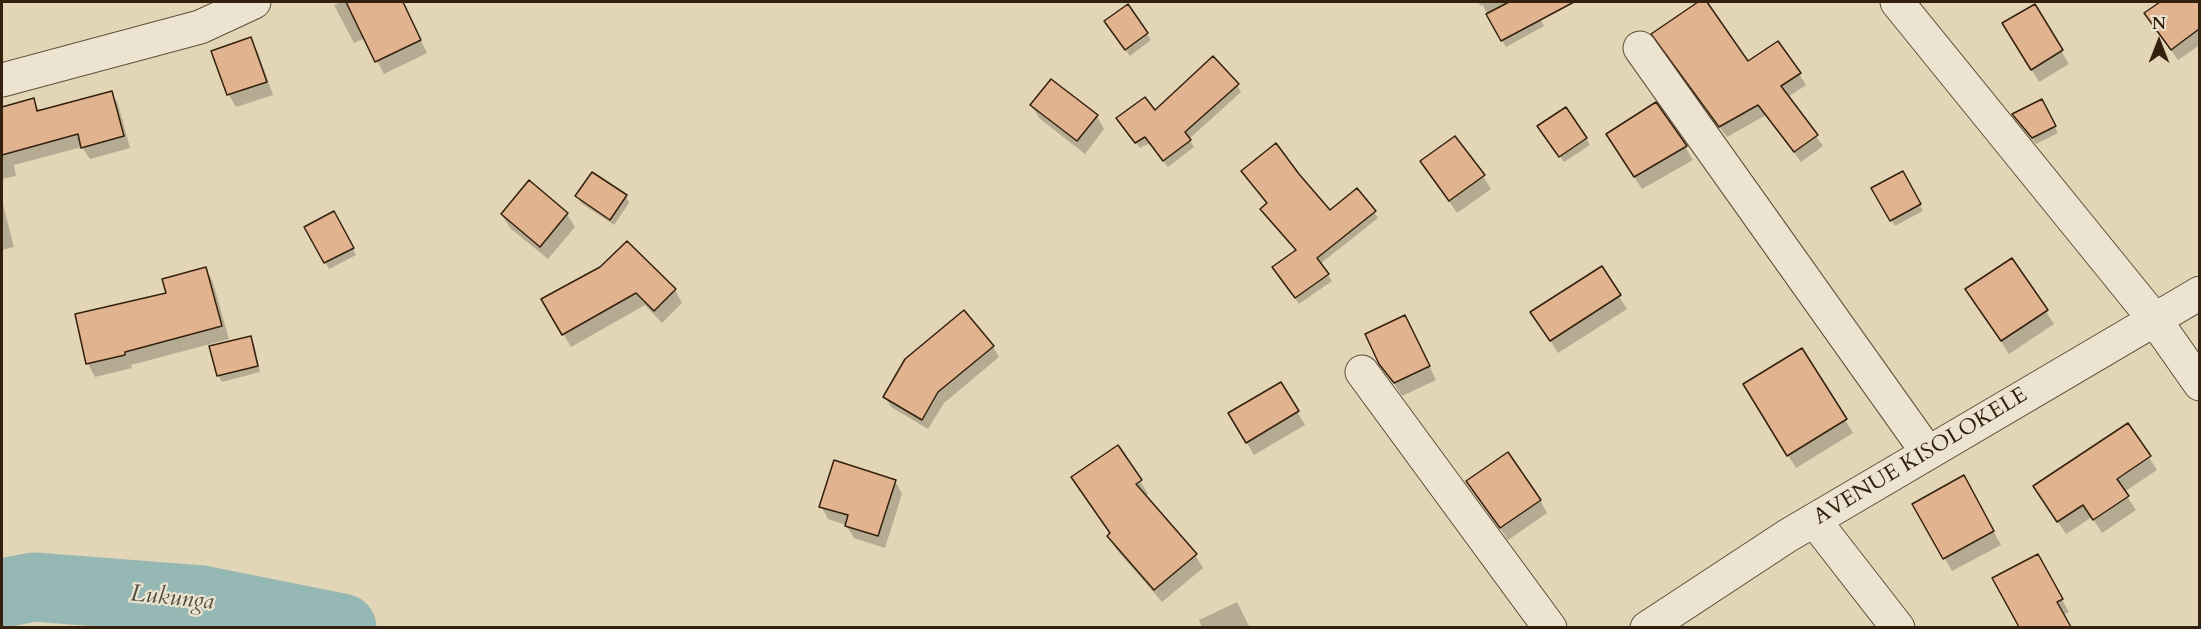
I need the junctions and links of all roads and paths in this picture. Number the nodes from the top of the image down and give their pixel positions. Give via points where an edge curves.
1 (254, 2) edge
2 (1897, 2) edge
3 (195, 14) edge
4 (1640, 48) dead end
5 (2, 80) edge
6 (2199, 293) edge
7 (2155, 320) junction
8 (1362, 372) dead end
9 (2199, 384) edge
10 (1928, 453) junction
11 (1814, 520) junction
12 (1550, 627) edge
13 (1647, 627) edge
14 (1898, 627) edge

1 - 3 street
2 - 7 street
3 - 5 street
4 - 10 street
6 - 7 street, AVENUE KISOLOKELE
7 - 9 street
7 - 10 street, AVENUE KISOLOKELE
8 - 12 street
10 - 11 street, AVENUE KISOLOKELE
11 - 13 street, AVENUE KISOLOKELE
11 - 14 street

